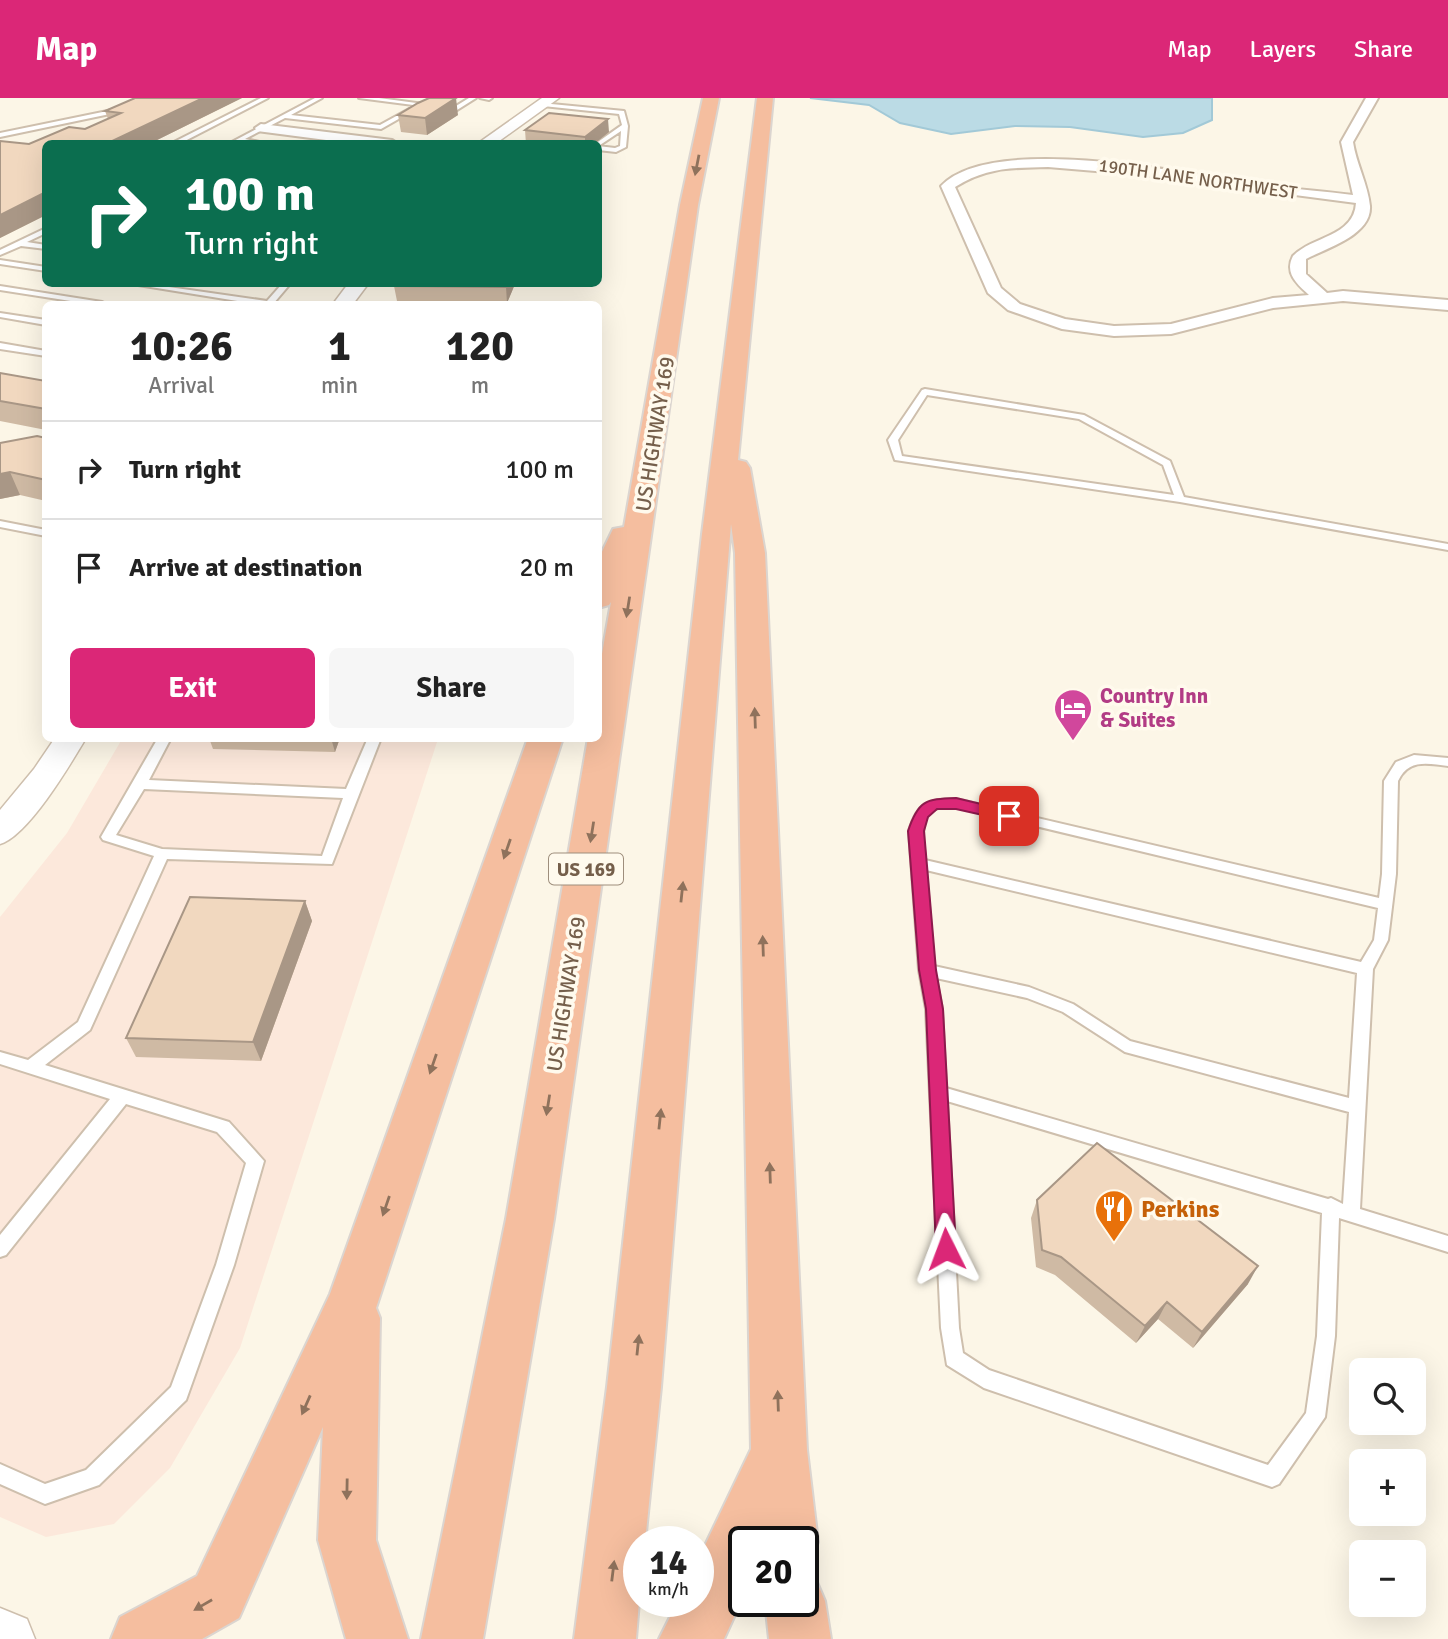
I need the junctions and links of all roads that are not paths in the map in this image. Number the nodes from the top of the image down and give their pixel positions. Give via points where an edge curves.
1 (154, 98) edge
2 (265, 98) edge
3 (319, 98) edge
4 (362, 98) edge
5 (473, 98) edge
6 (483, 98) edge
7 (489, 98) edge
8 (596, 98) edge
9 (620, 98) edge
10 (710, 98) edge
11 (765, 98) edge
12 (1372, 98) edge
13 (547, 101) edge
14 (421, 104) junction
15 (581, 108) junction
16 (617, 111) junction
17 (574, 113) edge
18 (283, 116) junction
19 (613, 124) dead end
20 (625, 126) junction
21 (261, 128) junction
22 (0, 135) edge
23 (181, 140) edge
24 (238, 140) edge
25 (360, 140) edge
26 (490, 140) edge
27 (602, 143) edge
28 (602, 147) edge
29 (1362, 200) junction
30 (42, 232) edge
31 (18, 243) junction
32 (42, 246) edge
33 (0, 253) edge
34 (0, 262) edge
35 (42, 268) edge
36 (156, 287) edge
37 (283, 287) edge
38 (0, 288) edge
39 (1322, 297) junction
40 (83, 301) edge
41 (249, 301) edge
42 (272, 301) edge
43 (1448, 305) edge
44 (0, 316) edge
45 (42, 322) edge
46 (0, 346) edge
47 (42, 353) edge
48 (729, 416) junction
49 (652, 457) junction
50 (1180, 499) junction
51 (0, 524) edge
52 (42, 532) edge
53 (1448, 547) edge
54 (602, 588) edge
55 (68, 742) edge
56 (163, 742) edge
57 (373, 742) edge
58 (545, 742) edge
59 (1448, 762) edge
60 (140, 784) junction
61 (351, 794) junction
62 (0, 832) edge
63 (162, 854) junction
64 (920, 864) junction
65 (1384, 904) junction
66 (1365, 969) junction
67 (928, 970) junction
68 (0, 1058) edge
69 (31, 1067) junction
70 (938, 1091) junction
71 (122, 1096) junction
72 (1357, 1107) junction
73 (1331, 1206) junction
74 (1351, 1214) junction
75 (1448, 1244) edge
76 (0, 1249) edge
77 (354, 1299) junction
78 (779, 1450) junction
79 (0, 1474) edge
80 (787, 1526) edge
81 (797, 1617) edge
82 (0, 1636) edge
83 (7, 1639) edge
84 (142, 1639) edge
85 (377, 1639) edge
86 (452, 1639) edge
87 (605, 1639) edge
88 (690, 1639) edge
89 (800, 1639) edge

1 - 22 lane via 129,108
2 - 23 lane
3 - 18 lane
4 - 14 lane
5 - 14 lane via 457,108
6 - 7 lane
8 - 15 lane
9 - 16 lane
10 -> 49 highway, US HIGHWAY 169 / US 169 via 689,205
11 - 48 highway
12 - 29 street via 1347,142
13 - 15 lane
13 - 26 street
14 - 18 lane via 382,127
15 - 16 lane
15 - 17 lane
16 - 20 lane via 622,112
18 - 21 lane
19 - 20 lane
20 - 27 lane
20 - 28 lane via 623,147
21 - 24 lane
21 - 25 street
29 - 39 street via 1357,224 1295,263 1299,276
29 - 39 street, 190TH LANE NORTHWEST via 1086,164 987,168 962,175 948,186 994,290 1014,307 1043,318 1114,331 1171,330 1273,303
30 - 31 lane
31 - 32 lane
31 - 33 lane
34 - 35 lane
36 - 41 lane
37 - 42 lane
38 - 40 lane
39 - 43 street, 190TH LANE NORTHWEST
44 - 45 lane
46 - 47 lane
78 -> 48 highway via 750,553
87 -> 48 highway
49 - 54 highway
49 -> 86 highway, US HIGHWAY 169 / US 169 via 530,1219
50 - 50 lane via 898,458 892,440 925,393 1081,417 1167,463
50 - 53 lane
51 - 52 lane
55 - 62 street
56 - 60 lane
57 - 61 lane
58 -> 77 highway
59 - 65 lane via 1420,759 1396,768 1391,781
60 - 61 lane
60 - 63 lane via 108,837
61 - 63 lane via 327,861
63 - 69 lane via 83,1026
64 - 65 lane via 916,831 921,814 933,804 956,803
64 - 66 lane
64 - 67 lane
65 - 66 lane via 1381,940
66 - 72 lane
67 - 70 lane
67 - 72 lane via 1029,993 1068,1008 1125,1046
68 - 69 lane
69 - 71 lane
70 - 73 lane
70 - 73 lane via 954,1358 984,1378 1272,1477 1315,1417 1326,1336
71 - 76 lane
71 - 79 lane via 223,1127 255,1161 225,1265 179,1392 92,1478 45,1493
72 - 74 lane
73 - 74 lane
74 - 75 lane
77 -> 84 highway via 218,1597
77 -> 85 highway via 347,1540
78 - 80 highway
78 - 88 highway
81 - 89 highway
82 - 83 street

